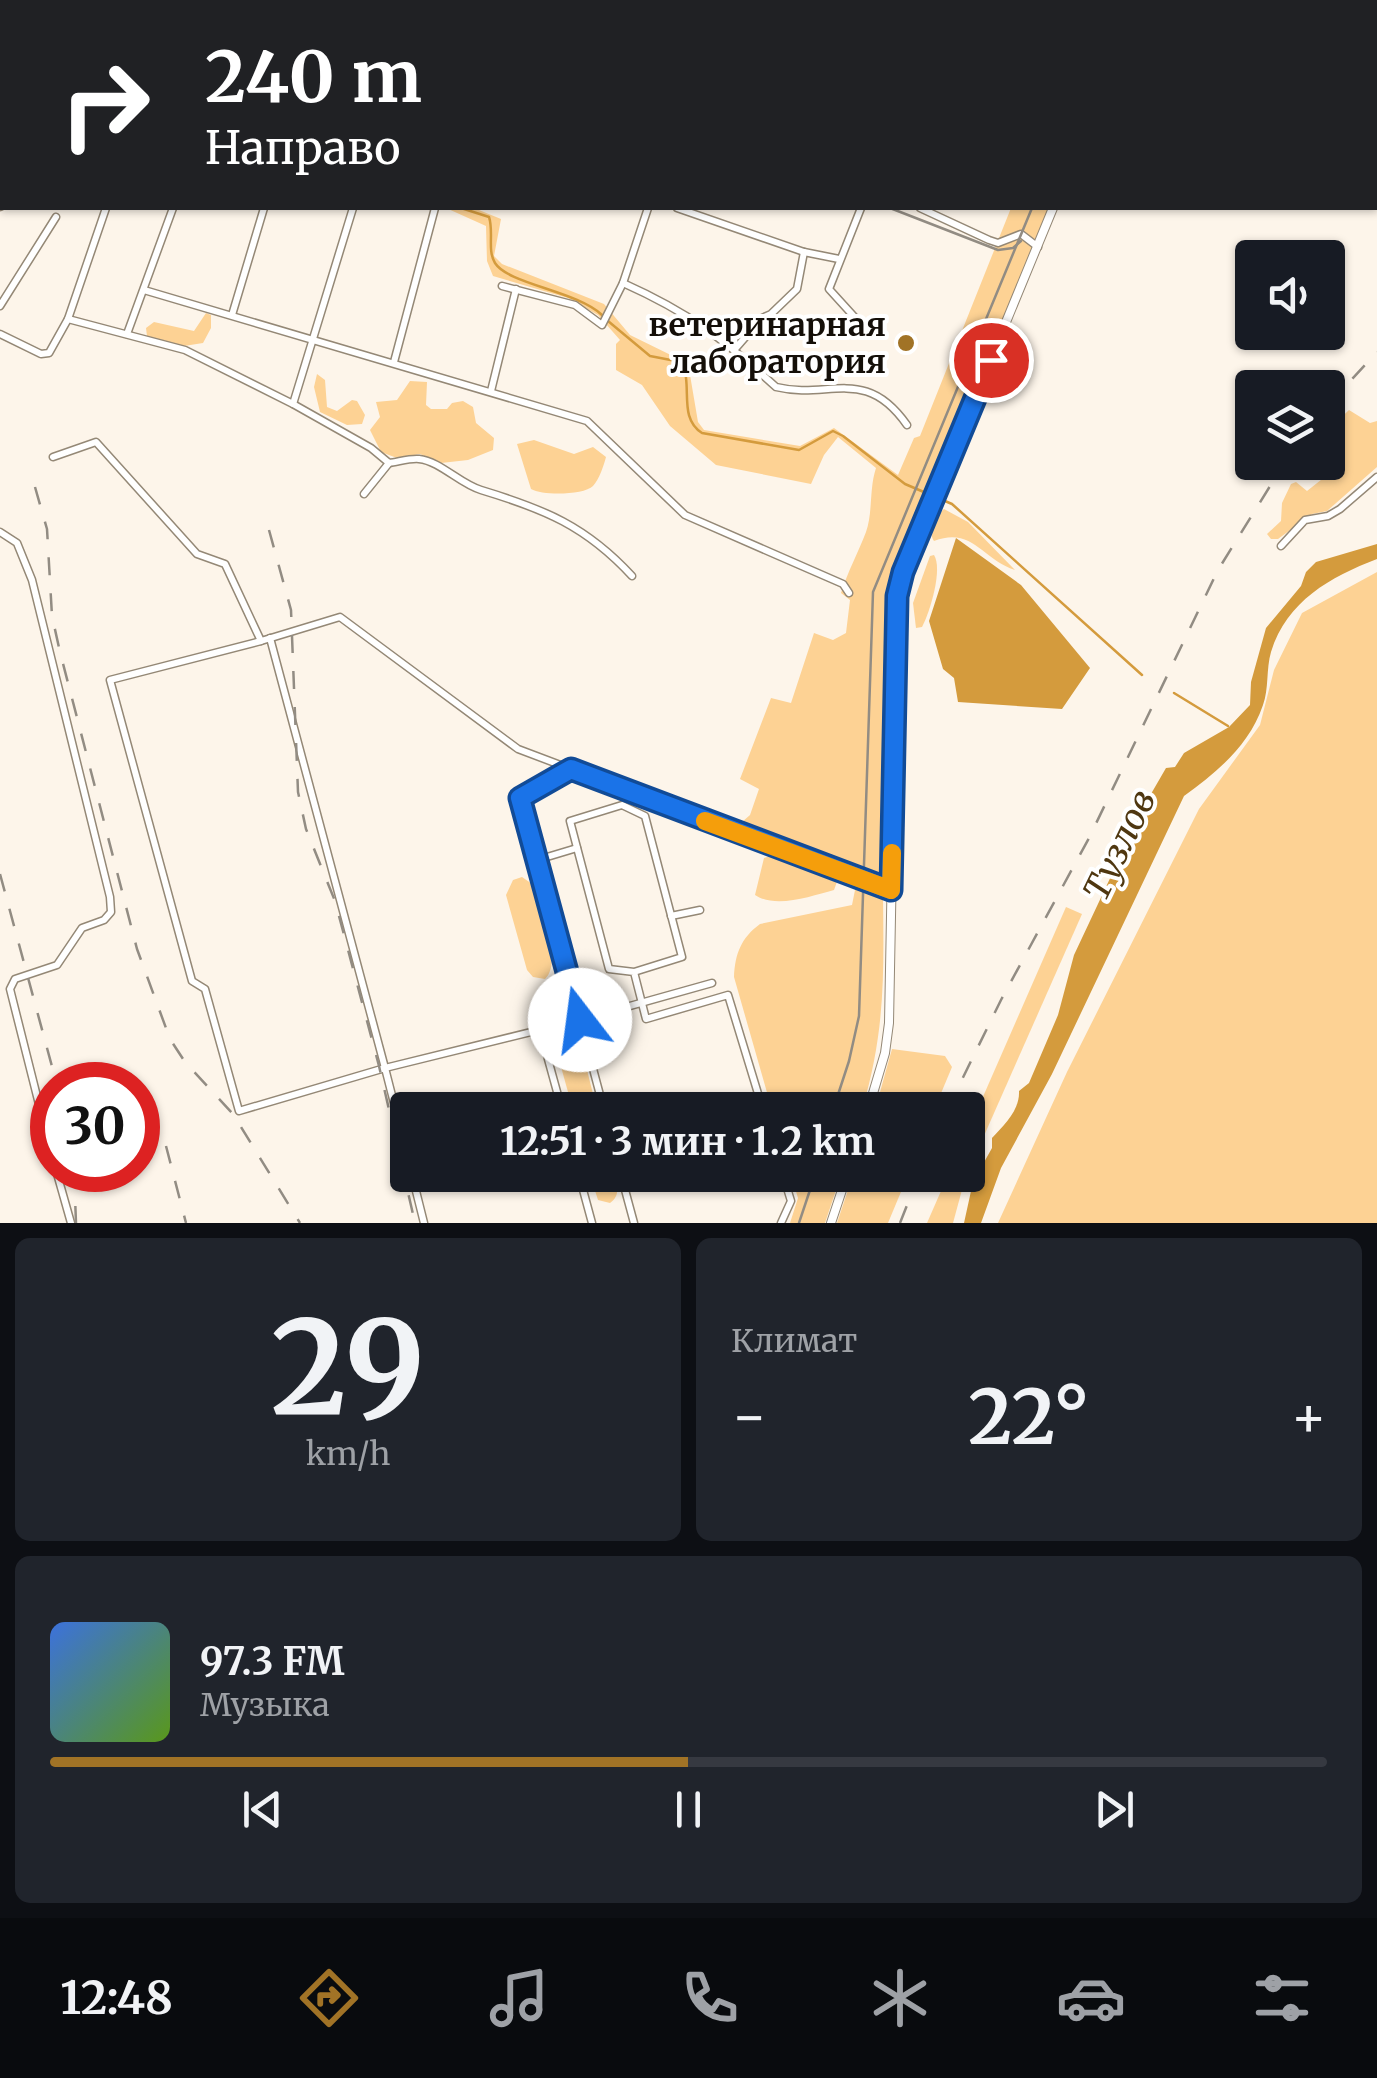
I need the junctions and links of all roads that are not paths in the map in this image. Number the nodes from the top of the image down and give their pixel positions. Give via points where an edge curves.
1 (105, 210) edge
2 (172, 210) edge
3 (263, 210) edge
4 (352, 210) edge
5 (434, 210) edge
6 (647, 210) edge
7 (684, 210) edge
8 (860, 210) edge
9 (924, 210) edge
10 (1052, 210) edge
11 (56, 217) dead end
12 (1038, 246) junction
13 (804, 252) junction
14 (840, 259) junction
15 (623, 283) junction
16 (502, 286) dead end
17 (516, 289) junction
18 (144, 290) junction
19 (0, 306) edge
20 (232, 315) junction
21 (68, 319) junction
22 (0, 334) edge
23 (126, 334) junction
24 (869, 334) dead end
25 (314, 338) junction
26 (735, 349) junction
27 (394, 362) junction
28 (492, 392) junction
29 (294, 404) junction
30 (907, 425) dead end
31 (53, 457) dead end
32 (389, 464) junction
33 (1377, 478) edge
34 (364, 494) dead end
35 (0, 532) edge
36 (1280, 546) dead end
37 (632, 576) dead end
38 (849, 593) dead end
39 (266, 640) junction
40 (571, 769) junction
41 (577, 848) junction
42 (537, 860) junction
43 (891, 890) junction
44 (700, 910) dead end
45 (671, 916) junction
46 (634, 972) junction
47 (712, 983) dead end
48 (642, 1002) junction
49 (580, 1020) junction
50 (540, 1030) junction
51 (385, 1068) junction
52 (30, 1069) edge
53 (391, 1092) edge
54 (557, 1092) edge
55 (599, 1092) edge
56 (758, 1092) edge
57 (873, 1092) edge
58 (62, 1192) edge
59 (416, 1192) edge
60 (584, 1192) edge
61 (626, 1192) edge
62 (789, 1192) edge
63 (841, 1192) edge
64 (71, 1223) edge
65 (424, 1223) edge
66 (592, 1223) edge
67 (634, 1223) edge
68 (781, 1223) edge
69 (831, 1223) edge

1 - 21 street
2 - 18 street
3 - 20 street
4 - 25 street
5 - 27 street
6 - 15 street
7 - 13 street
8 - 14 street
9 - 12 street via 988,240 1021,234
10 - 12 main road
11 - 19 street
12 - 43 main road via 897,596
13 - 14 street
13 - 26 street via 796,289
14 - 24 street via 829,289
15 - 17 street via 602,325 575,305
15 - 26 street via 682,311
16 - 17 street
17 - 28 street
18 - 20 street
18 - 23 street
20 - 25 street
21 - 22 street via 45,355
21 - 23 street
23 - 29 street via 185,350
25 - 27 street
25 - 29 street
26 - 30 street via 776,387 860,389 878,396
27 - 28 street
28 - 38 street via 587,421 686,516 843,584
29 - 32 street
31 - 39 street via 96,442 196,554 225,564
32 - 34 street
32 - 37 street via 421,459 478,490 540,508 608,550
33 - 36 street via 1340,509 1306,520
35 - 52 street via 17,542 32,580 111,912 82,928 58,965 15,979 10,989
39 - 40 street via 340,617 493,733
39 - 51 street
39 - 51 street via 110,680 192,982 205,989 239,1111
40 - 42 street via 520,798
40 - 43 street
41 - 42 street
41 - 45 street via 570,821 622,805 644,816
41 - 46 street via 610,969
42 - 49 street
43 - 57 main road via 889,1023
44 - 45 street
45 - 46 street via 682,957
46 - 48 street
47 - 48 street
48 - 49 street
48 - 56 street via 646,1018 728,995
49 - 50 street
49 - 55 street
50 - 51 street
50 - 54 street
51 - 53 street
58 - 64 street
59 - 65 street
60 - 66 street
61 - 67 street
62 - 68 street
63 - 69 main road

